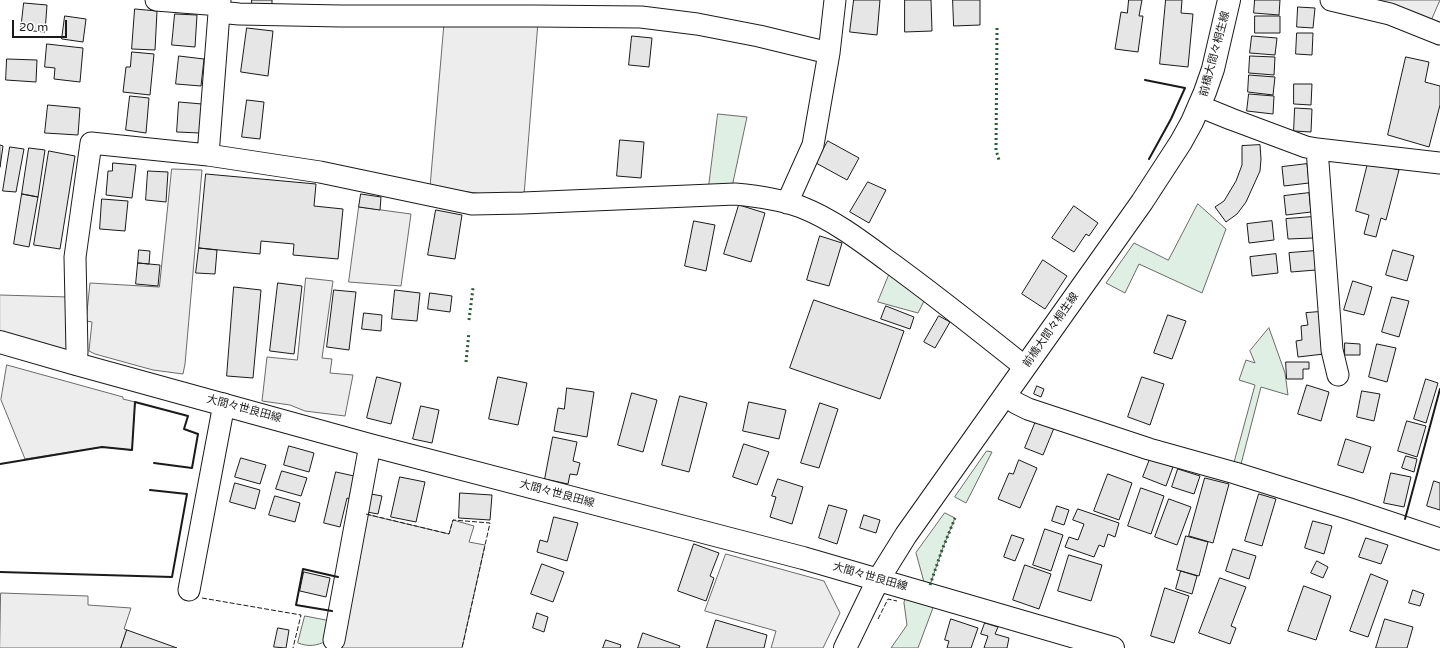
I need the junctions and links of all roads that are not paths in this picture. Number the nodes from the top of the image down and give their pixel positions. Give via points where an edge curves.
1 (156, 0) edge
2 (835, 0) edge
3 (1229, 0) edge
4 (1331, 0) edge
5 (220, 6) edge
6 (288, 7) edge
7 (342, 8) edge
8 (1440, 34) edge
9 (829, 53) junction
10 (1199, 106) junction
11 (1317, 149) junction
12 (208, 155) junction
13 (1440, 163) edge
14 (787, 203) junction
15 (0, 342) edge
16 (76, 364) junction
17 (1025, 367) junction
18 (1338, 375) dead end
19 (1005, 395) junction
20 (224, 404) junction
21 (370, 445) junction
22 (1440, 539) edge
23 (878, 580) junction
24 (189, 590) dead end
25 (334, 640) dead end
26 (845, 648) edge
27 (1112, 648) edge

1 - 5 street
2 - 9 street
3 - 10 main road, 前橋大間々桐生線 via 1212,69
4 - 8 street via 1390,14
5 - 6 street via 239,14
5 - 12 street
6 - 7 street
7 - 9 street via 534,16 641,17 697,24
9 - 14 street via 810,154
10 - 11 street via 1231,120
10 - 17 main road, 前橋大間々桐生線 via 1181,142 1142,202
11 - 13 street
11 - 18 street via 1332,350
12 - 14 street via 320,172 472,204 735,194
12 - 16 street via 91,143 75,257
14 - 17 street via 802,207 823,218 868,247
15 - 16 main road, 大間々世良田線
16 - 20 main road, 大間々世良田線
17 - 19 main road, 前橋大間々桐生線
19 - 22 street via 1028,409 1149,450 1249,478
19 - 23 main road, 前橋大間々桐生線 via 906,535
20 - 21 main road, 大間々世良田線
20 - 24 street
21 - 23 main road, 大間々世良田線 via 762,547
21 - 25 street
23 - 26 main road, 前橋大間々桐生線
23 - 27 main road, 大間々世良田線

